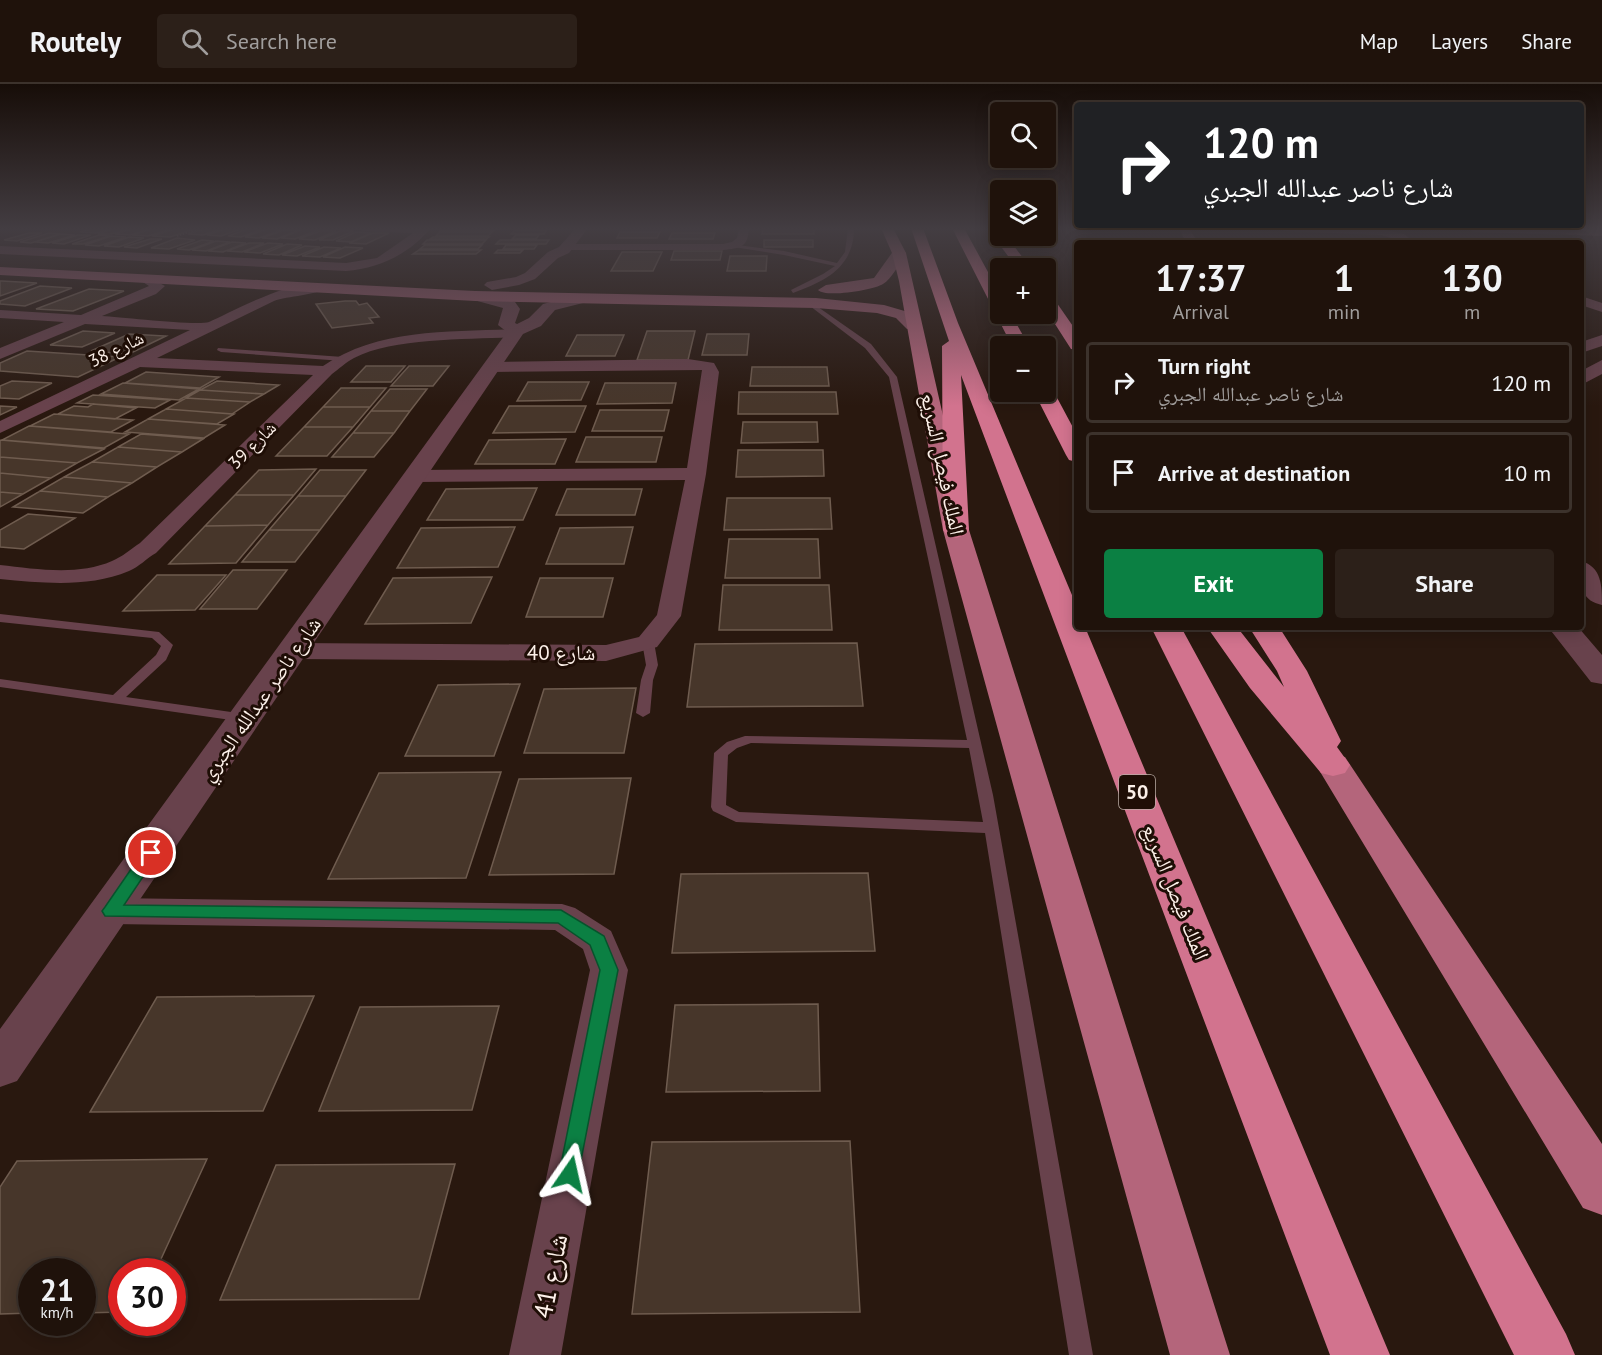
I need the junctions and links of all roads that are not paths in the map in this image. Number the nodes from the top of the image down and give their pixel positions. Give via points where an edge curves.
1 (158, 287) edge
2 (306, 287) edge
3 (514, 287) edge
4 (567, 287) edge
5 (801, 287) edge
6 (851, 287) edge
7 (908, 287) edge
8 (930, 287) edge
9 (319, 288) junction
10 (793, 291) junction
11 (577, 294) junction
12 (476, 296) junction
13 (694, 296) junction
14 (1584, 301) edge
15 (808, 303) junction
16 (1602, 308) edge
17 (0, 314) edge
18 (1056, 314) edge
19 (83, 319) junction
20 (950, 323) junction
21 (913, 325) junction
22 (205, 327) junction
23 (516, 332) junction
24 (1602, 340) edge
25 (1074, 341) edge
26 (1584, 347) edge
27 (221, 350) dead end
28 (0, 354) edge
29 (343, 359) junction
30 (135, 361) junction
31 (1602, 366) edge
32 (491, 367) junction
33 (326, 372) junction
34 (1584, 377) edge
35 (1056, 390) edge
36 (1049, 402) edge
37 (1074, 413) edge
38 (0, 428) edge
39 (1074, 449) edge
40 (696, 474) junction
41 (417, 476) junction
42 (956, 530) junction
43 (0, 572) edge
44 (1584, 572) edge
45 (1602, 597) edge
46 (0, 618) edge
47 (1169, 630) edge
48 (1224, 630) edge
49 (1266, 630) edge
50 (1565, 630) edge
51 (648, 642) junction
52 (294, 651) junction
53 (1602, 675) edge
54 (0, 683) edge
55 (116, 699) junction
56 (643, 713) dead end
57 (245, 717) junction
58 (974, 744) junction
59 (1333, 765) junction
60 (991, 828) junction
61 (111, 911) junction
62 (0, 1067) edge
63 (1602, 1190) edge
64 (535, 1355) edge
65 (1081, 1355) edge
66 (1200, 1355) edge
67 (1360, 1355) edge
68 (1545, 1355) edge

1 - 19 street
2 - 9 main road
3 - 11 main road
4 - 11 street
5 - 10 lane
6 - 10 main road
7 - 21 main road, الملك فيصل السريع
8 - 20 highway, الملك فيصل السريع / 50
9 - 12 main road
9 - 22 street, شارع 38 via 278,295
10 - 13 main road
11 - 12 main road
11 - 13 main road
11 - 23 street, شارع ناصر عبدالله الجبري via 549,307 535,322
12 - 23 street via 509,305 512,309 506,325
13 - 15 main road
14 - 16 street
15 - 21 main road via 878,308 902,315
15 - 58 lane via 868,346 893,377
17 - 19 street
18 - 25 highway
19 - 22 street
19 - 28 street
20 - 42 highway
20 - 67 highway, الملك فيصل السريع / 50
21 - 42 main road, الملك فيصل السريع
22 - 30 street, شارع 38
23 - 29 street, شارع 39 via 389,342
23 - 32 street, شارع ناصر عبدالله الجبري
24 - 26 street
27 - 29 lane
29 - 33 street, شارع 39
30 - 33 street
30 - 38 street, شارع 38
31 - 34 street
32 - 40 street via 708,366 711,372
32 - 41 street, شارع ناصر عبدالله الجبري
33 - 43 street, شارع 39 via 148,548 121,566 53,578
35 - 37 highway
36 - 39 highway
40 - 41 street
40 - 51 street via 669,616
41 - 52 street, شارع ناصر عبدالله الجبري
42 - 66 main road, الملك فيصل السريع
44 - 45 street
46 - 55 lane via 155,635 167,645 162,657
47 - 68 highway
48 - 59 highway via 1261,681
49 - 59 highway via 1307,700
50 - 53 street
51 - 52 street, شارع 40 via 606,653
51 - 56 lane via 652,665
52 - 57 street, شارع ناصر عبدالله الجبري
54 - 55 lane
55 - 57 lane
57 - 61 street, شارع ناصر عبدالله الجبري
58 - 60 lane
58 - 60 lane via 750,739 732,744 721,753 718,807 736,817
59 - 63 main road
60 - 65 lane
61 - 62 street, شارع ناصر عبدالله الجبري
61 - 64 street, شارع 41 via 561,917 598,941 609,970

